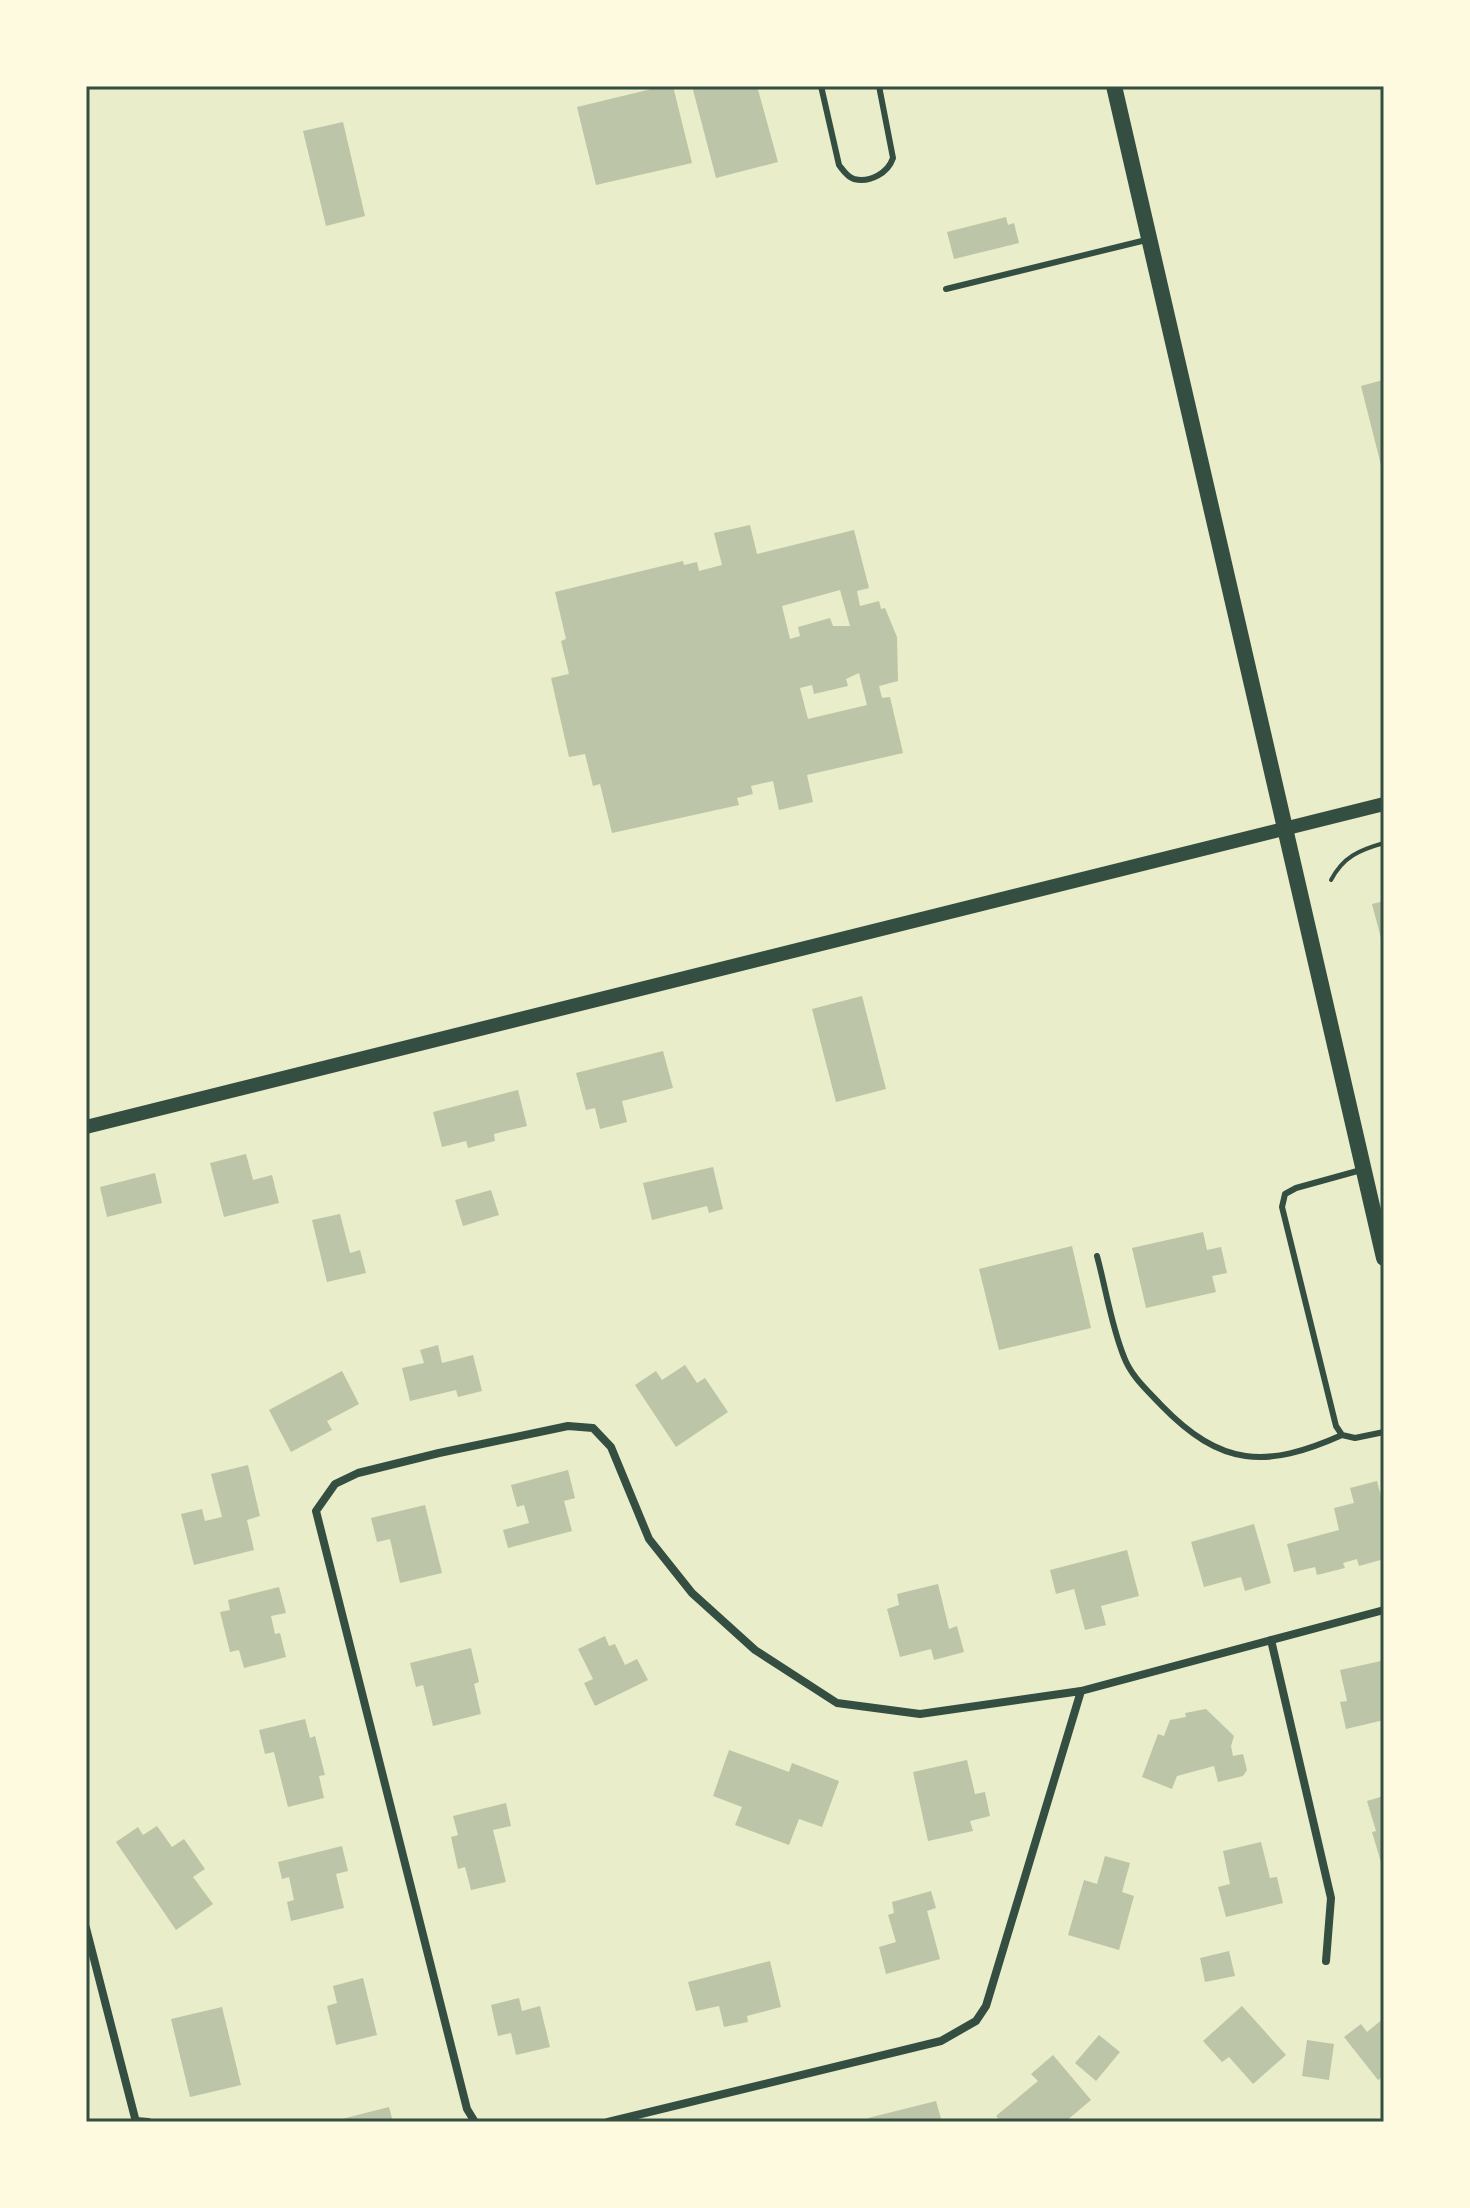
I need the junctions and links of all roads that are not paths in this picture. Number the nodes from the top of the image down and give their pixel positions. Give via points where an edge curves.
1 (821, 86) edge
2 (879, 86) edge
3 (1114, 86) edge
4 (1150, 239) junction
5 (946, 289) dead end
6 (1384, 804) edge
7 (1285, 830) junction
8 (86, 1127) edge
9 (1363, 1170) junction
10 (1097, 1256) dead end
11 (1384, 1258) edge
12 (1384, 1432) edge
13 (1342, 1435) junction
14 (1384, 1610) edge
15 (1271, 1640) junction
16 (1081, 1691) junction
17 (86, 1928) edge
18 (1326, 1961) dead end
19 (136, 2121) edge
20 (148, 2122) edge
21 (475, 2122) edge
22 (608, 2122) edge

1 - 2 lane via 839,165 856,180 881,175 893,158
3 - 4 main road
4 - 5 lane
4 - 7 main road
6 - 7 street
7 - 8 street
7 - 9 main road
9 - 11 main road
9 - 13 lane via 1296,1188 1285,1194 1282,1207
10 - 13 lane via 1124,1358 1139,1382 1178,1422 1214,1446 1243,1457 1305,1452
12 - 13 lane
14 - 15 street
15 - 16 street
15 - 18 street via 1331,1898
16 - 21 street via 920,1714 837,1703 755,1650 692,1593 649,1539 611,1447 593,1428 568,1426 439,1453 335,1484 316,1511 467,2109
16 - 22 street via 986,2006 976,2021 941,2041
17 - 19 street
19 - 20 street

